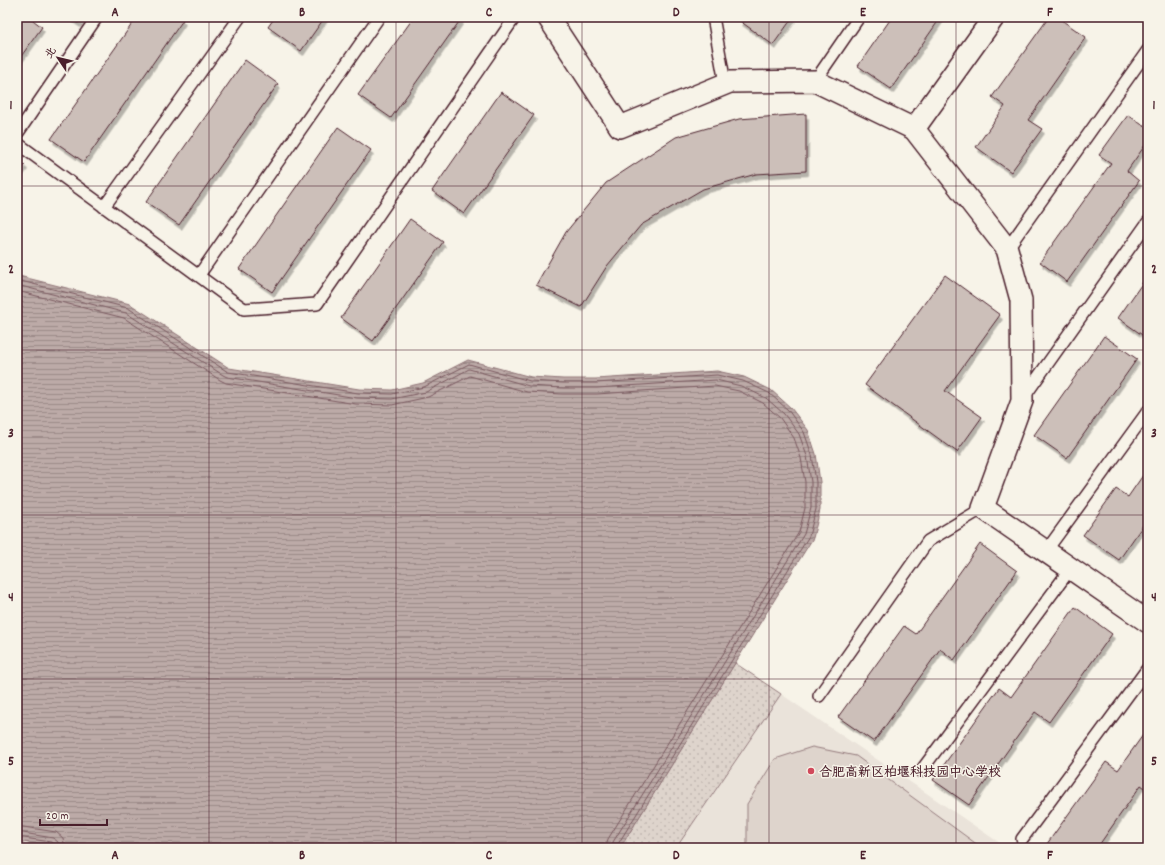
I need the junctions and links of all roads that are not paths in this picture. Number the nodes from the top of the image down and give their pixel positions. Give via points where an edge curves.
1 (97, 17) edge
2 (240, 17) edge
3 (380, 17) edge
4 (516, 17) edge
5 (713, 17) edge
6 (859, 17) edge
7 (994, 17) edge
8 (555, 20) edge
9 (1148, 50) edge
10 (815, 81) junction
11 (725, 83) junction
12 (914, 129) junction
13 (17, 134) edge
14 (17, 142) edge
15 (104, 207) junction
16 (1148, 222) edge
17 (1007, 249) junction
18 (199, 276) junction
19 (1022, 401) junction
20 (1148, 411) edge
21 (983, 508) junction
22 (1046, 551) junction
23 (1071, 568) junction
24 (1146, 615) edge
25 (1148, 668) edge
26 (819, 696) dead end
27 (921, 771) dead end
28 (1022, 839) dead end

1 - 13 lane
2 - 15 lane
3 - 18 lane
4 - 18 lane via 317,304 244,309
5 - 11 lane
6 - 10 lane
7 - 12 street
8 - 11 street via 620,127
9 - 17 lane
10 - 11 street
10 - 12 street
12 - 17 street
14 - 15 lane
15 - 18 lane
16 - 19 lane
17 - 19 street via 1021,300
19 - 21 street
20 - 22 lane
21 - 22 street
21 - 26 lane via 928,541
22 - 23 street
23 - 24 street
23 - 27 lane
25 - 28 lane

